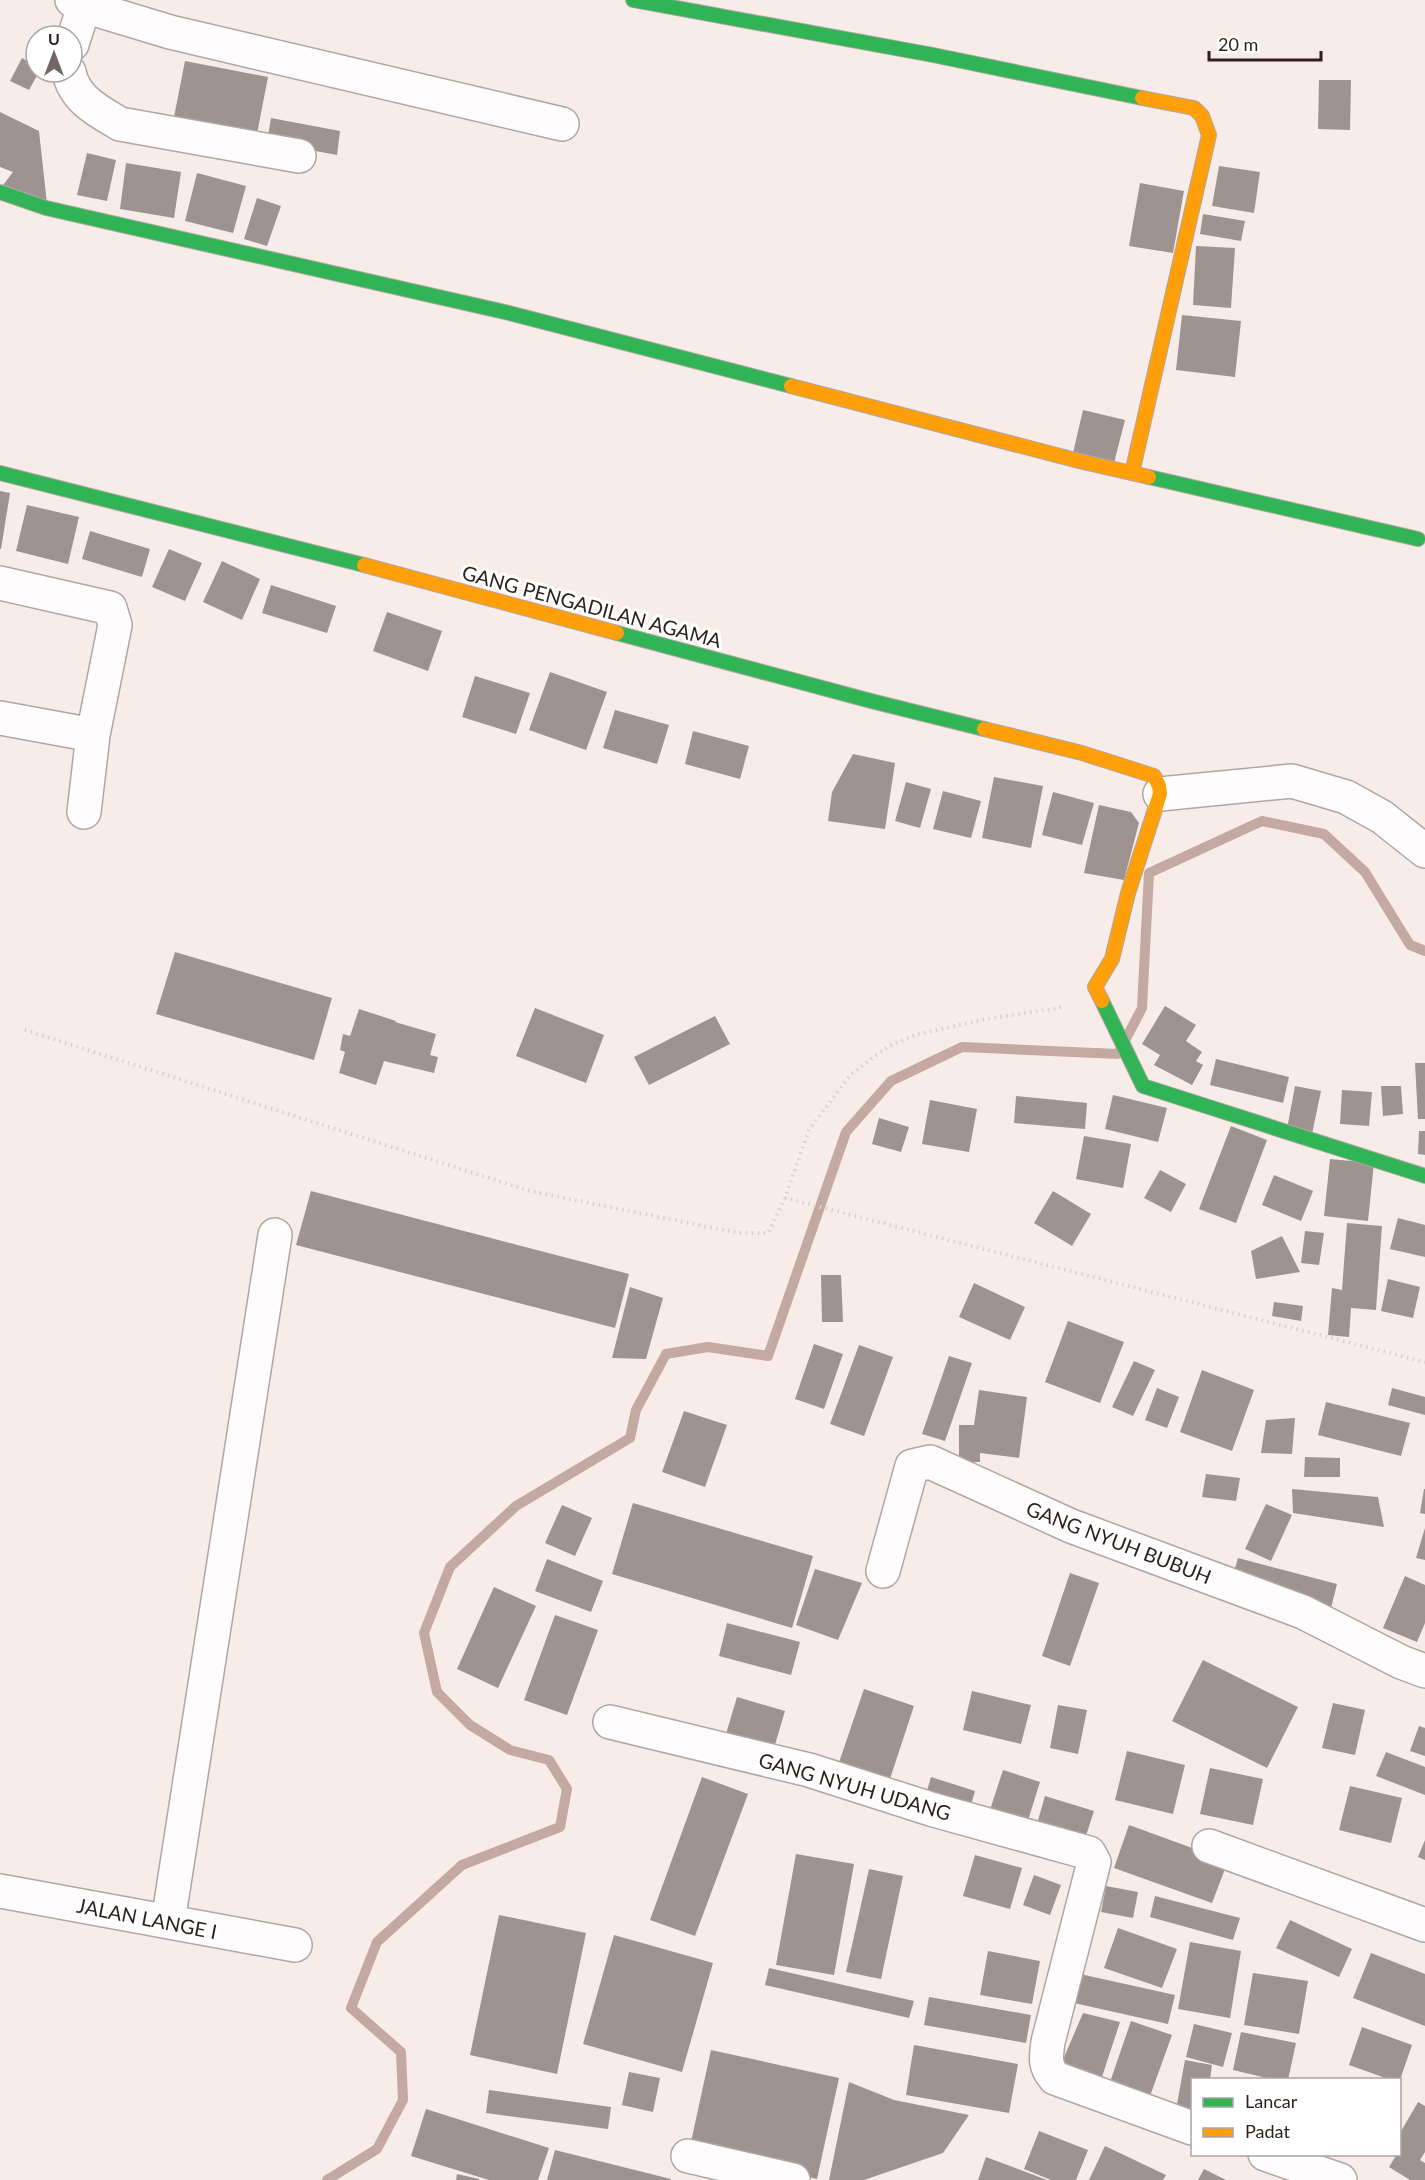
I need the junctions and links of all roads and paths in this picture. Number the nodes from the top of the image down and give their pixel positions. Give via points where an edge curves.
1 (633, 0) edge
2 (81, 2) edge
3 (76, 24) edge
4 (73, 84) edge
5 (562, 124) dead end
6 (299, 156) dead end
7 (0, 192) edge
8 (0, 473) edge
9 (1132, 473) junction
10 (1418, 540) dead end
11 (0, 583) edge
12 (0, 718) edge
13 (93, 735) junction
14 (1160, 794) junction
15 (84, 812) dead end
16 (1425, 851) edge
17 (1095, 987) junction
18 (25, 1030) dead end
19 (1425, 1176) edge
20 (785, 1198) junction
21 (275, 1235) dead end
22 (1425, 1362) edge
23 (883, 1571) dead end
24 (1425, 1671) edge
25 (610, 1722) dead end
26 (1209, 1846) dead end
27 (0, 1891) edge
28 (168, 1922) junction
29 (1425, 1924) edge
30 (295, 1945) dead end
31 (1191, 2128) edge
32 (688, 2156) dead end
33 (1271, 2156) edge
34 (793, 2180) edge
35 (1340, 2180) edge

1 - 9 street via 933,55 1200,112 1209,135
2 - 3 street
2 - 5 street via 170,32
4 - 6 street via 95,109 120,124
7 - 9 street via 46,208 509,313
8 - 14 street, GANG PENGADILAN AGAMA via 1082,753 1154,776
9 - 10 street
11 - 13 street via 110,609 115,625
12 - 13 street
13 - 15 street
14 - 16 street via 1292,781 1346,797 1382,817
14 - 17 street via 1128,893 1112,959
17 - 19 street via 1143,1086
17 - 20 path via 1090,994 1062,1008 957,1024 889,1046 851,1074 808,1130
18 - 20 path via 530,1191 738,1233 768,1233
20 - 22 path
21 - 28 street
23 - 24 street, GANG NYUH BUBUH via 912,1466 930,1462 1071,1526 1303,1612
25 - 31 street, GANG NYUH UDANG via 808,1770 1089,1853 1094,1862 1048,2042 1048,2070 1055,2078
26 - 29 street
27 - 28 street, JALAN LANGE I
28 - 30 street, JALAN LANGE I
32 - 34 street
33 - 35 street

